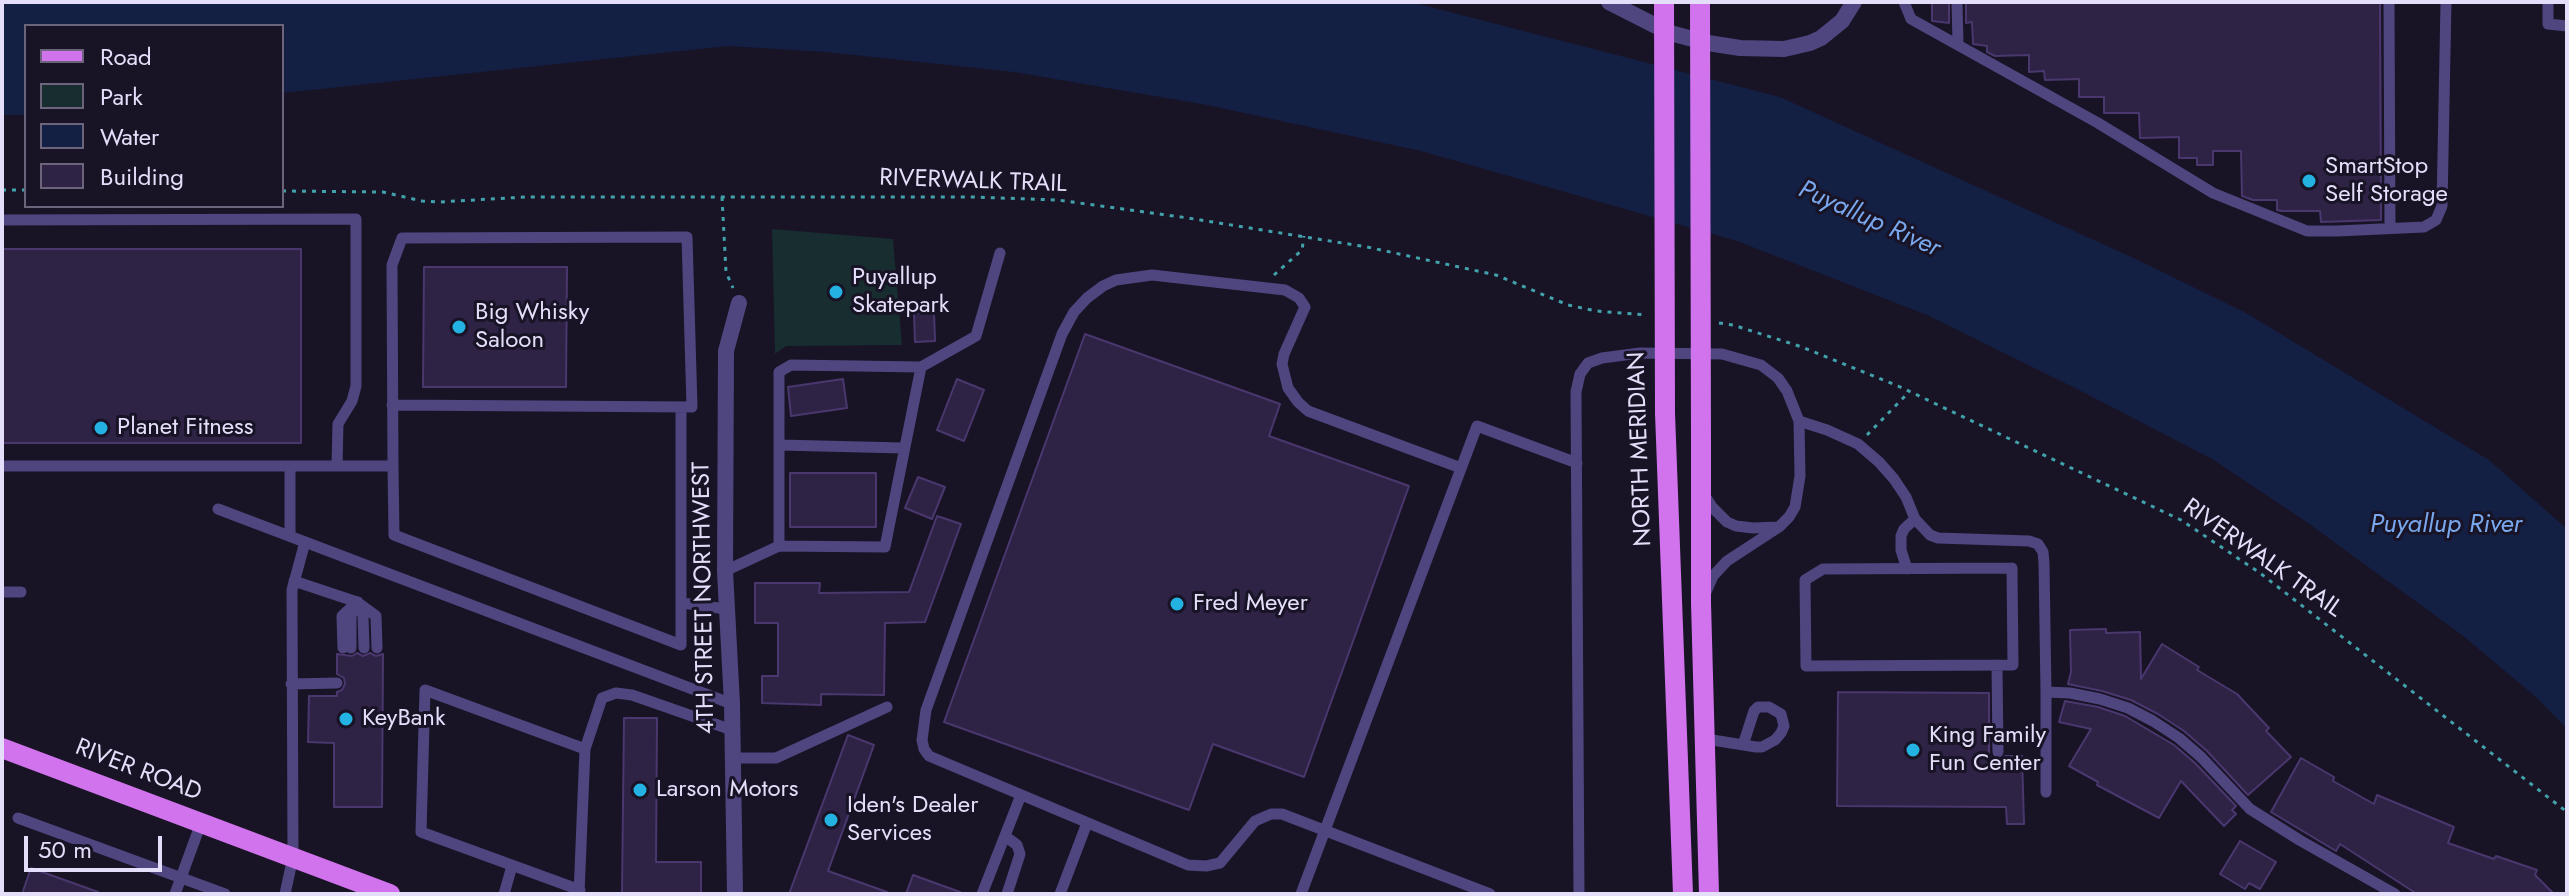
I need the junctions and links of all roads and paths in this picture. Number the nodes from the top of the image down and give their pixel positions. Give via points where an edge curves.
1 (1609, 2) edge
2 (1664, 2) edge
3 (1700, 2) edge
4 (1854, 2) edge
5 (1904, 2) edge
6 (1957, 2) edge
7 (2389, 2) edge
8 (2446, 2) edge
9 (2548, 2) edge
10 (2567, 26) edge
11 (1958, 44) junction
12 (2, 190) edge
13 (24, 190) edge
14 (284, 191) edge
15 (722, 197) junction
16 (2, 220) edge
17 (2390, 228) junction
18 (1304, 236) junction
19 (1000, 253) dead end
20 (1267, 288) junction
21 (739, 303) joint
22 (1651, 316) dead end
23 (1769, 336) dead end
24 (921, 367) junction
25 (1909, 392) junction
26 (392, 405) junction
27 (681, 407) junction
28 (1799, 421) junction
29 (1858, 444) junction
30 (779, 445) junction
31 (903, 448) junction
32 (1577, 463) junction
33 (2, 466) edge
34 (290, 466) junction
35 (337, 466) junction
36 (393, 466) junction
37 (1461, 468) junction
38 (1702, 492) junction
39 (218, 509) dead end
40 (1915, 519) junction
41 (1779, 527) junction
42 (290, 536) junction
43 (305, 542) junction
44 (779, 546) junction
45 (1907, 569) junction
46 (725, 571) junction
47 (294, 581) junction
48 (2, 592) edge
49 (21, 592) dead end
50 (357, 602) junction
51 (682, 603) junction
52 (1701, 603) junction
53 (726, 609) junction
54 (1997, 665) junction
55 (337, 683) dead end
56 (291, 684) junction
57 (2046, 692) junction
58 (732, 704) junction
59 (887, 707) dead end
60 (732, 730) junction
61 (1706, 739) junction
62 (1743, 745) dead end
63 (2, 748) edge
64 (585, 749) junction
65 (1998, 752) dead end
66 (733, 758) junction
67 (2046, 792) dead end
68 (1021, 795) junction
69 (2567, 812) edge
70 (18, 818) dead end
71 (201, 823) junction
72 (1087, 823) junction
73 (1326, 829) junction
74 (1005, 836) junction
75 (293, 857) junction
76 (512, 866) junction
77 (181, 878) junction
78 (580, 892) edge
79 (1682, 892) edge
80 (175, 894) edge
81 (225, 894) edge
82 (285, 894) edge
83 (390, 894) edge
84 (504, 894) edge
85 (735, 894) edge
86 (982, 894) edge
87 (1007, 894) edge
88 (1060, 894) edge
89 (1301, 894) edge
90 (1490, 894) edge
91 (1579, 894) edge
92 (1709, 894) edge
93 (2395, 894) edge

1 - 4 street via 1670,33 1740,48 1784,49 1821,38
2 - 79 main road, NORTH MERIDIAN, bridge via 1665,413
3 - 38 main road, bridge
5 - 11 lane via 1911,19
6 - 11 lane
7 - 17 lane
8 - 17 lane via 2442,206 2436,220 2424,227
9 - 10 lane via 2548,24
11 - 17 lane via 2213,193 2307,231
12 - 13 path
14 - 15 path, RIVERWALK TRAIL via 383,192 439,202
15 - 18 path, RIVERWALK TRAIL via 1058,200
15 - 21 path via 726,272
16 - 35 lane via 356,219 356,386 338,424
18 - 20 path via 1302,250
18 - 22 path, RIVERWALK TRAIL via 1496,275 1568,305
19 - 24 lane via 976,336
20 - 37 lane via 1285,290 1305,307 1282,364 1298,402 1308,411
20 - 68 lane via 1135,276 1103,286 1067,323 922,726 929,756
21 - 46 street, 4TH STREET NORTHWEST via 726,351
23 - 25 path, RIVERWALK TRAIL
24 - 30 lane via 791,365 779,372
24 - 31 lane
25 - 29 path
25 - 69 path, RIVERWALK TRAIL via 2181,520 2260,573
26 - 27 lane
26 - 27 lane via 392,265 402,238 687,237 692,407
26 - 36 lane
27 - 51 lane
28 - 29 lane
28 - 32 lane via 1778,378 1739,357 1640,353 1602,358 1588,363 1577,383
28 - 41 lane via 1798,494
29 - 40 lane via 1894,479
30 - 31 lane
30 - 44 lane
31 - 44 lane via 885,547
32 - 37 lane via 1477,426
32 - 91 lane
33 - 34 lane
34 - 35 lane
34 - 42 lane
35 - 36 lane
36 - 51 lane via 394,535 681,645
37 - 73 lane
38 - 41 lane via 1727,522
38 - 52 main road
39 - 42 lane
40 - 45 lane via 1901,536
40 - 57 lane via 1938,538 2038,544 2044,563
41 - 52 lane via 1727,561 1713,576
42 - 43 lane
43 - 47 lane
43 - 58 lane
44 - 46 lane
45 - 54 lane via 2012,568 2013,665
45 - 54 lane via 1823,569 1805,580 1806,666
46 - 53 street, 4TH STREET NORTHWEST
47 - 50 lane
47 - 56 lane
48 - 49 lane
50 - 50 lane via 351,616 359,648 376,616
51 - 53 lane
52 - 61 main road
53 - 58 street, 4TH STREET NORTHWEST
54 - 65 lane
55 - 56 lane
56 - 75 lane
57 - 67 lane
57 - 93 lane via 2100,699 2153,721 2201,757 2250,809
58 - 60 street, 4TH STREET NORTHWEST
59 - 66 lane via 776,758
60 - 64 lane via 616,693 602,698
60 - 66 street, 4TH STREET NORTHWEST
61 - 62 lane
61 - 92 main road
63 - 71 main road, RIVER ROAD
64 - 76 lane via 425,690 421,832
64 - 78 lane
66 - 85 street, 4TH STREET NORTHWEST
68 - 72 lane
68 - 74 lane
70 - 77 lane
71 - 75 main road, RIVER ROAD
71 - 77 lane
72 - 73 lane via 1197,867 1220,863 1251,824 1271,814
72 - 88 lane
73 - 89 lane
73 - 90 lane
74 - 86 lane
74 - 87 lane via 1020,854
75 - 82 lane
75 - 83 main road, RIVER ROAD
76 - 78 lane
76 - 84 lane
77 - 80 lane
77 - 81 lane

